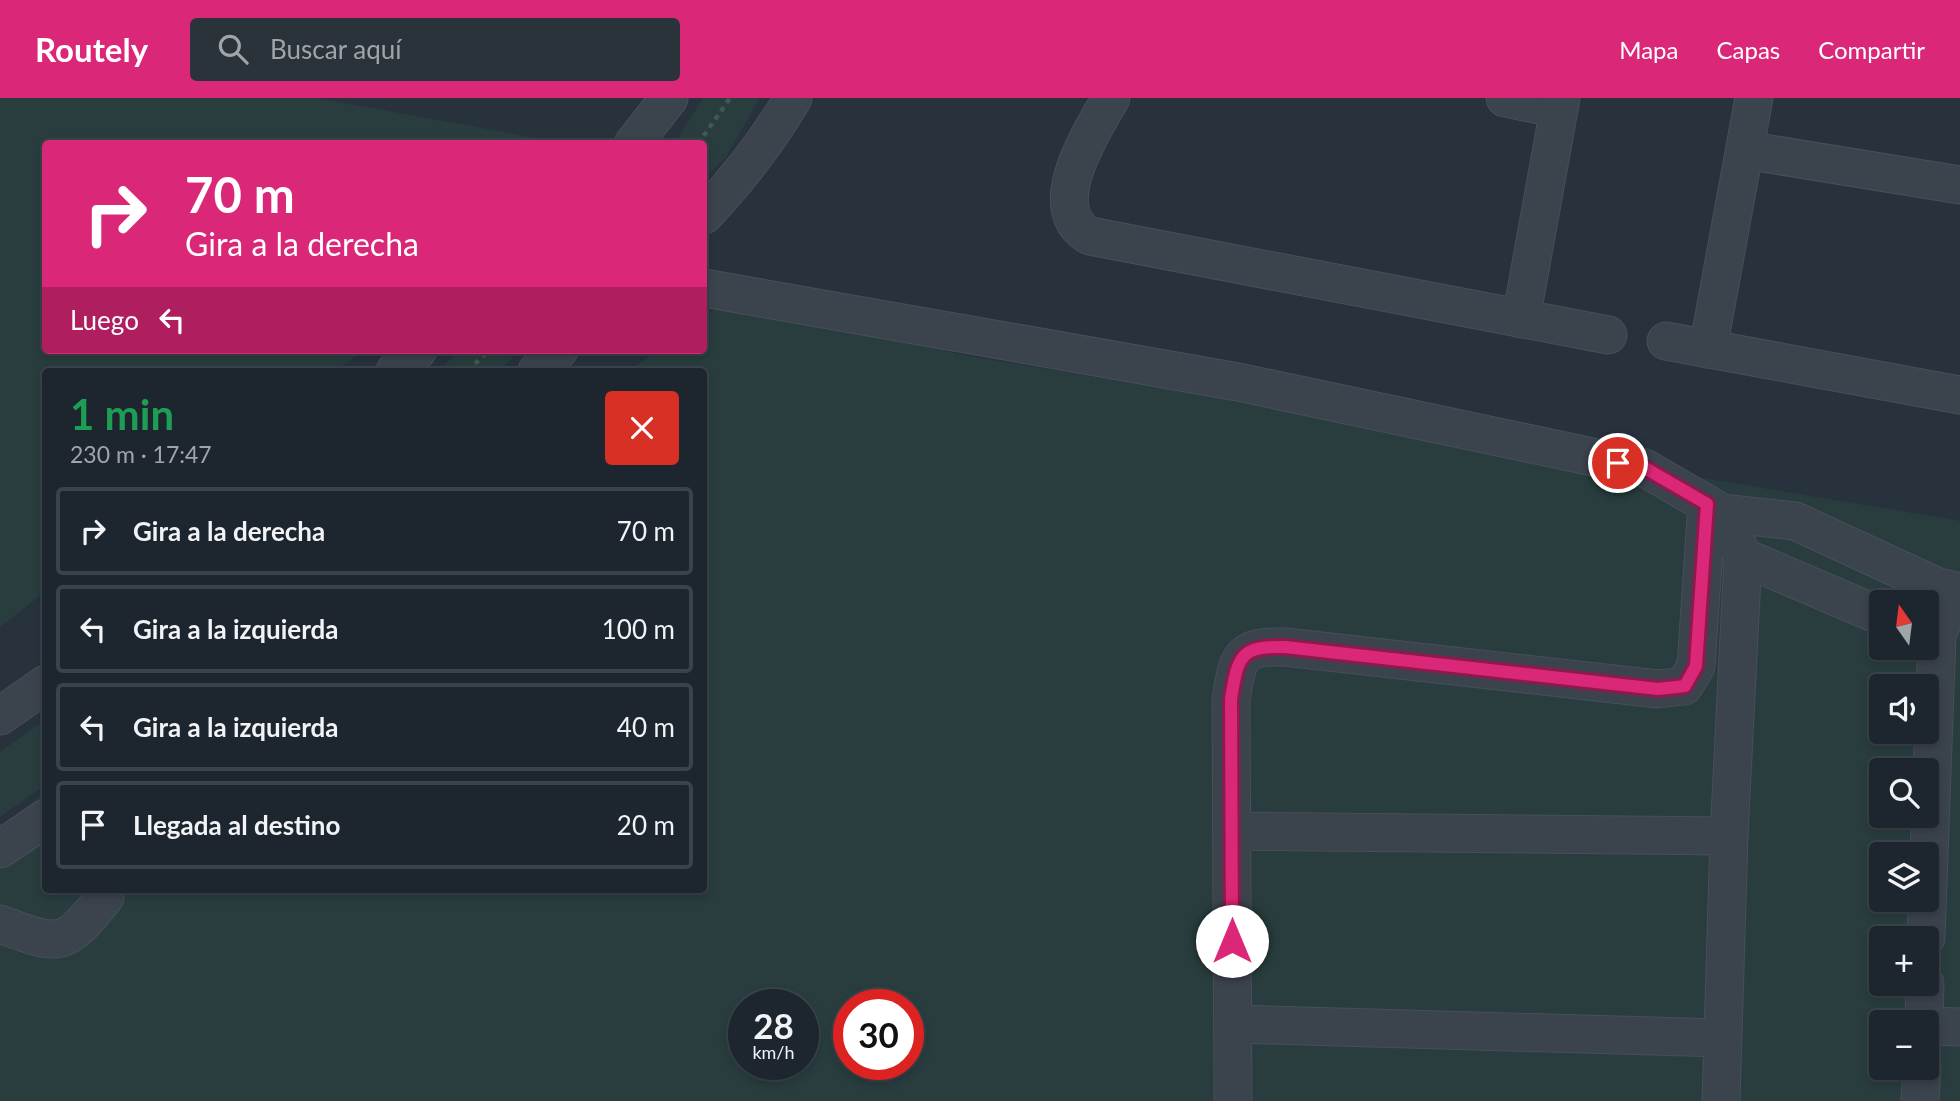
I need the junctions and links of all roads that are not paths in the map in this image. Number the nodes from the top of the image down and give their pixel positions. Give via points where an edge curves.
1 (669, 98) edge
2 (793, 98) edge
3 (1111, 98) edge
4 (1505, 98) edge
5 (1754, 98) edge
6 (1560, 104) edge
7 (636, 140) edge
8 (1745, 150) junction
9 (1960, 185) edge
10 (707, 211) edge
11 (707, 289) edge
12 (1521, 318) junction
13 (1608, 335) dead end
14 (1666, 341) dead end
15 (1708, 349) junction
16 (414, 354) edge
17 (555, 354) edge
18 (398, 368) edge
19 (540, 368) edge
20 (1960, 395) edge
21 (1715, 508) junction
22 (1743, 556) junction
23 (1957, 591) edge
24 (1869, 611) edge
25 (1941, 635) edge
26 (42, 687) edge
27 (0, 716) edge
28 (42, 820) edge
29 (1232, 831) junction
30 (1945, 831) edge
31 (1729, 836) junction
32 (0, 849) edge
33 (104, 893) edge
34 (0, 924) edge
35 (1928, 926) edge
36 (1233, 1024) junction
37 (1939, 1025) edge
38 (1960, 1027) edge
39 (1721, 1038) junction
40 (1921, 1080) edge
41 (1233, 1101) edge
42 (1721, 1101) edge
43 (1920, 1101) edge

1 - 7 street
2 - 10 street via 762,146
3 - 12 street via 1087,140 1071,184 1070,212 1078,230 1090,236
4 - 6 street
5 - 8 street
6 - 12 street
8 - 9 street
8 - 15 street
11 - 21 street via 1238,382 1645,468
12 - 13 street
14 - 15 street
15 - 20 street
16 - 18 street
17 - 19 street
21 - 22 street
21 - 23 street via 1795,521 1938,587
21 - 29 street via 1696,666 1685,686 1658,689 1285,647 1262,646 1246,652 1237,663 1231,699
22 - 24 street
22 - 31 street
23 - 25 street
25 - 30 street
26 - 27 street
28 - 32 street
29 - 31 street
29 - 36 street
30 - 35 street
31 - 39 street
33 - 34 street via 76,933 60,939 47,940
36 - 39 street
36 - 41 street
37 - 38 street
39 - 42 street
40 - 43 street

